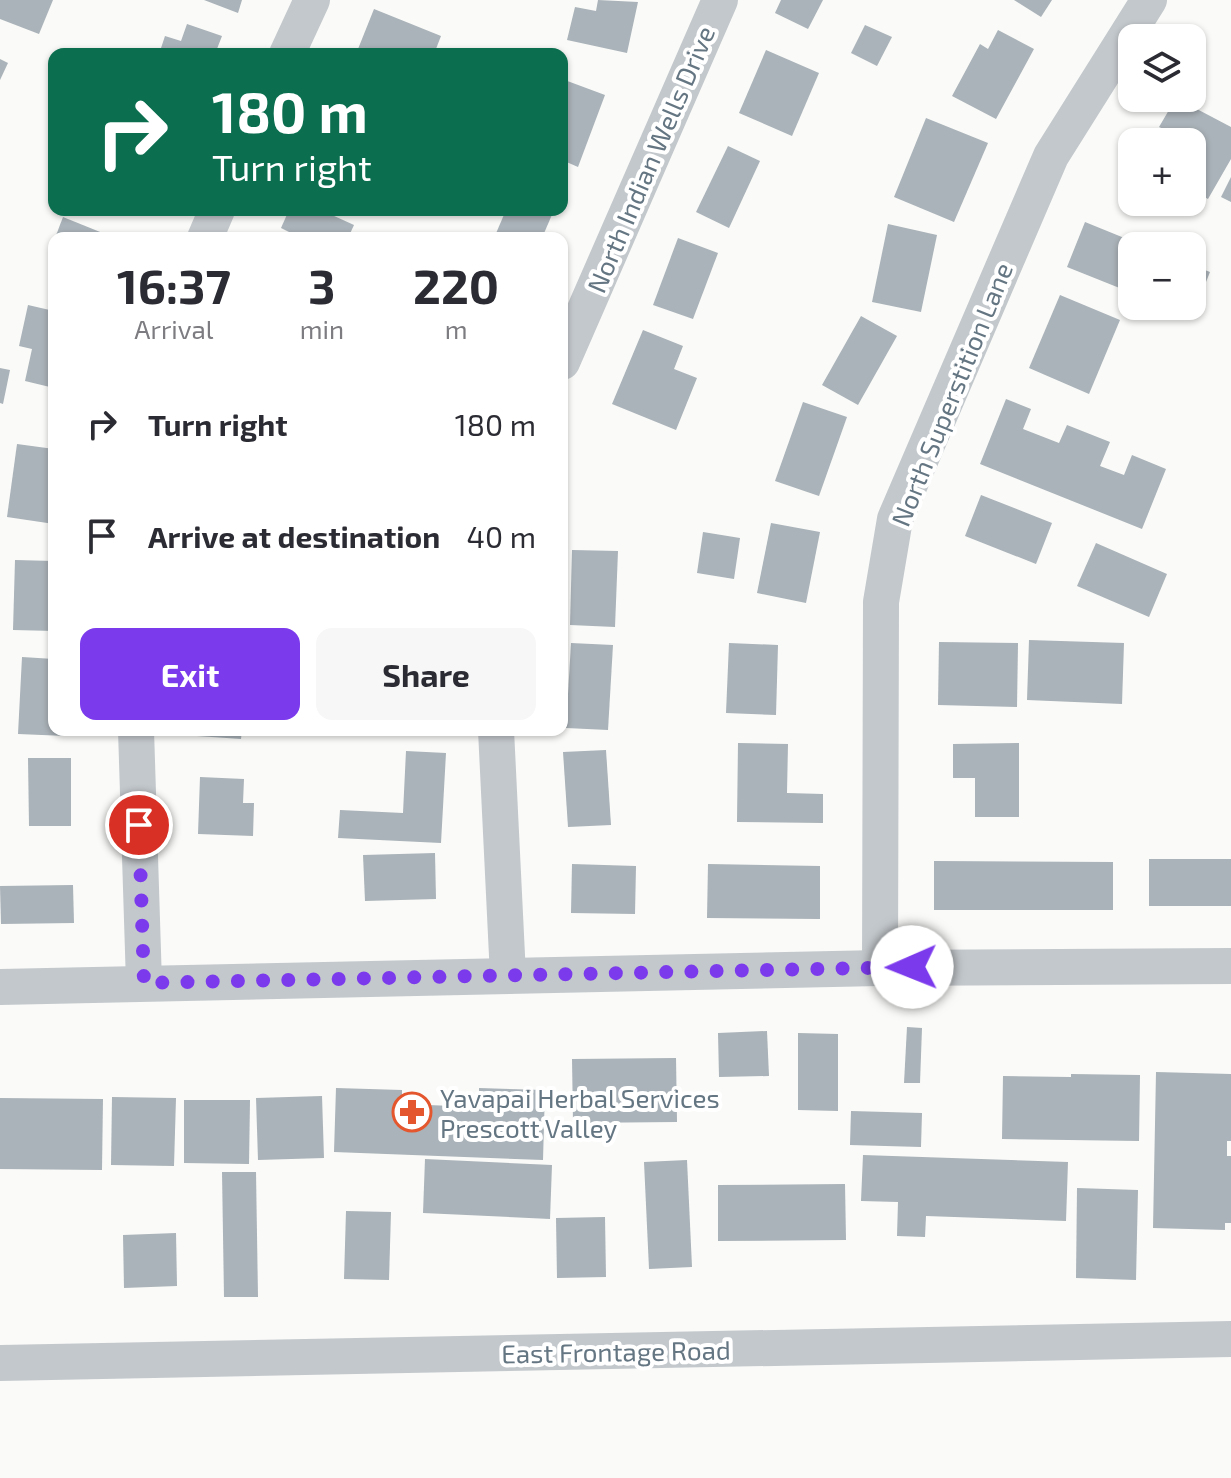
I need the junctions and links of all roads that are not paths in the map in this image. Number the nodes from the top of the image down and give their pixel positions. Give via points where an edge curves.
1 (312, 0) edge
2 (720, 0) edge
3 (1149, 0) edge
4 (290, 48) edge
5 (568, 348) edge
6 (136, 736) edge
7 (496, 736) edge
8 (1231, 966) edge
9 (880, 968) junction
10 (508, 976) junction
11 (144, 983) junction
12 (0, 987) edge
13 (1231, 1339) edge
14 (0, 1363) edge

1 - 4 street
2 - 5 street, North Indian Wells Drive
3 - 9 street, North Superstition Lane via 1051,156 895,519 881,602
6 - 11 street
7 - 10 street
8 - 9 street
9 - 10 street
10 - 11 street
11 - 12 street
13 - 14 street, East Frontage Road

